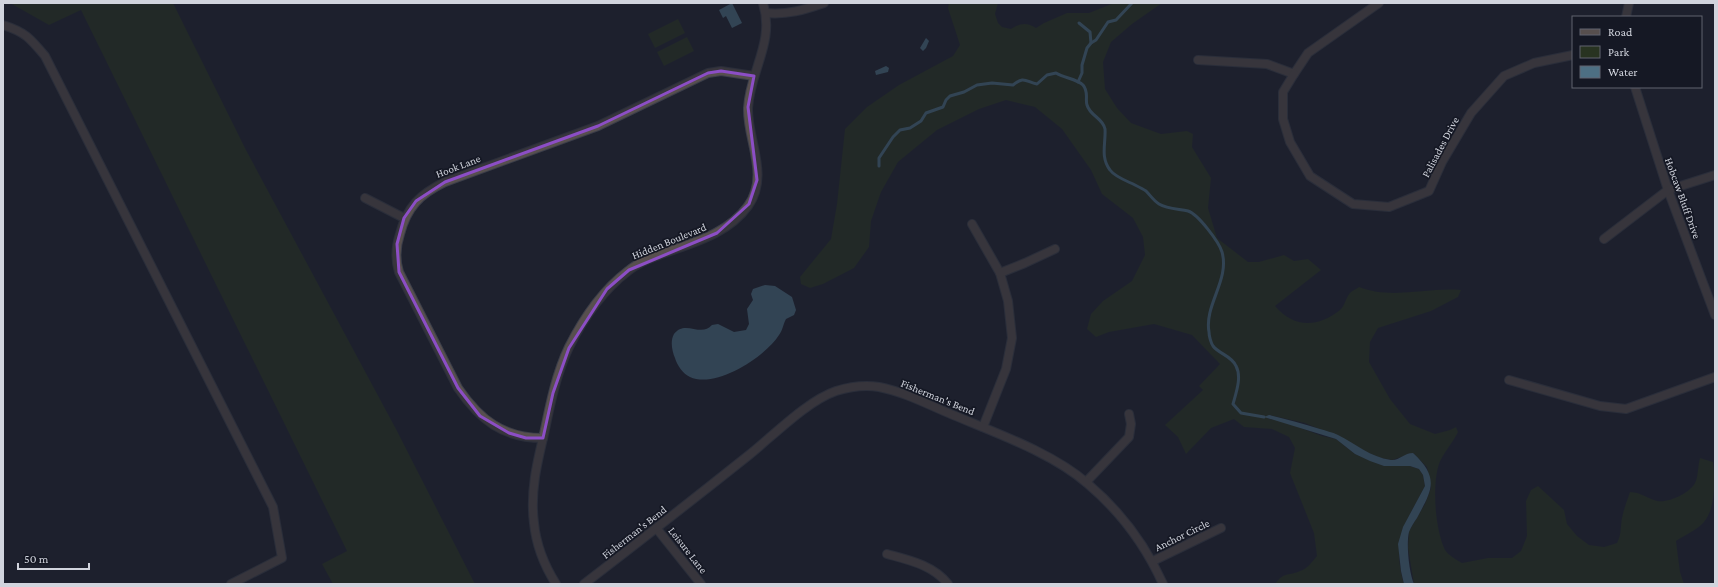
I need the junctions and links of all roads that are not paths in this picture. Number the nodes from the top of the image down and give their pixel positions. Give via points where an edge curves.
1 (763, 3) edge
2 (824, 3) edge
3 (1379, 3) edge
4 (1629, 3) edge
5 (766, 13) junction
6 (1626, 16) edge
7 (3, 25) edge
8 (1572, 55) edge
9 (1198, 60) dead end
10 (1294, 74) junction
11 (754, 76) junction
12 (1635, 88) edge
13 (1715, 175) edge
14 (1668, 190) junction
15 (365, 198) dead end
16 (404, 218) junction
17 (972, 224) dead end
18 (1604, 239) dead end
19 (1055, 249) dead end
20 (1000, 273) junction
21 (1715, 315) edge
22 (1715, 377) edge
23 (1509, 380) dead end
24 (1129, 414) dead end
25 (983, 427) junction
26 (543, 438) junction
27 (1086, 482) junction
28 (1221, 528) dead end
29 (657, 529) junction
30 (887, 554) dead end
31 (1153, 561) junction
32 (231, 584) edge
33 (556, 584) edge
34 (584, 584) edge
35 (701, 584) edge
36 (948, 584) edge
37 (1163, 584) edge

1 - 5 street, Hidden Boulevard
2 - 5 street via 795,12
3 - 10 street, Palisades Drive via 1308,53
4 - 6 street
5 - 11 street, Hidden Boulevard via 764,47
7 - 32 street via 29,37 45,56 273,507 282,558
8 - 10 street, Palisades Drive via 1534,63 1504,76 1471,113 1442,162 1429,191 1390,207 1353,204 1310,176 1290,142 1283,119 1283,92
9 - 10 street via 1267,64
11 - 16 street, Hook Lane via 721,71 708,73 598,126 444,182 421,197
11 - 26 street, Hidden Boulevard via 748,107 758,167 757,180 749,204 736,219 717,233 649,259 629,270 607,289 569,348 553,394
12 - 14 street, Hobcaw Bluff Drive
13 - 14 street
14 - 18 street
14 - 21 street, Hobcaw Bluff Drive
15 - 16 street
16 - 26 street, Hook Lane via 397,244 399,272 458,388 480,416 492,424 526,438
17 - 20 street
19 - 20 street
20 - 25 street via 1008,301 1012,338 1006,369
22 - 23 street via 1626,408 1600,406
24 - 27 street via 1131,424 1128,437
25 - 27 street, Fisherman's Bend via 1032,449
25 - 29 street, Fisherman's Bend via 901,393 878,387 856,387 837,391 808,407
26 - 33 street, Hidden Boulevard via 534,474 534,522 537,545
27 - 31 street, Fisherman's Bend via 1113,506 1133,530
28 - 31 street, Anchor Circle
29 - 34 street, Fisherman's Bend
29 - 35 street, Leisure Lane
30 - 36 street via 923,564
31 - 37 street, Fisherman's Bend

